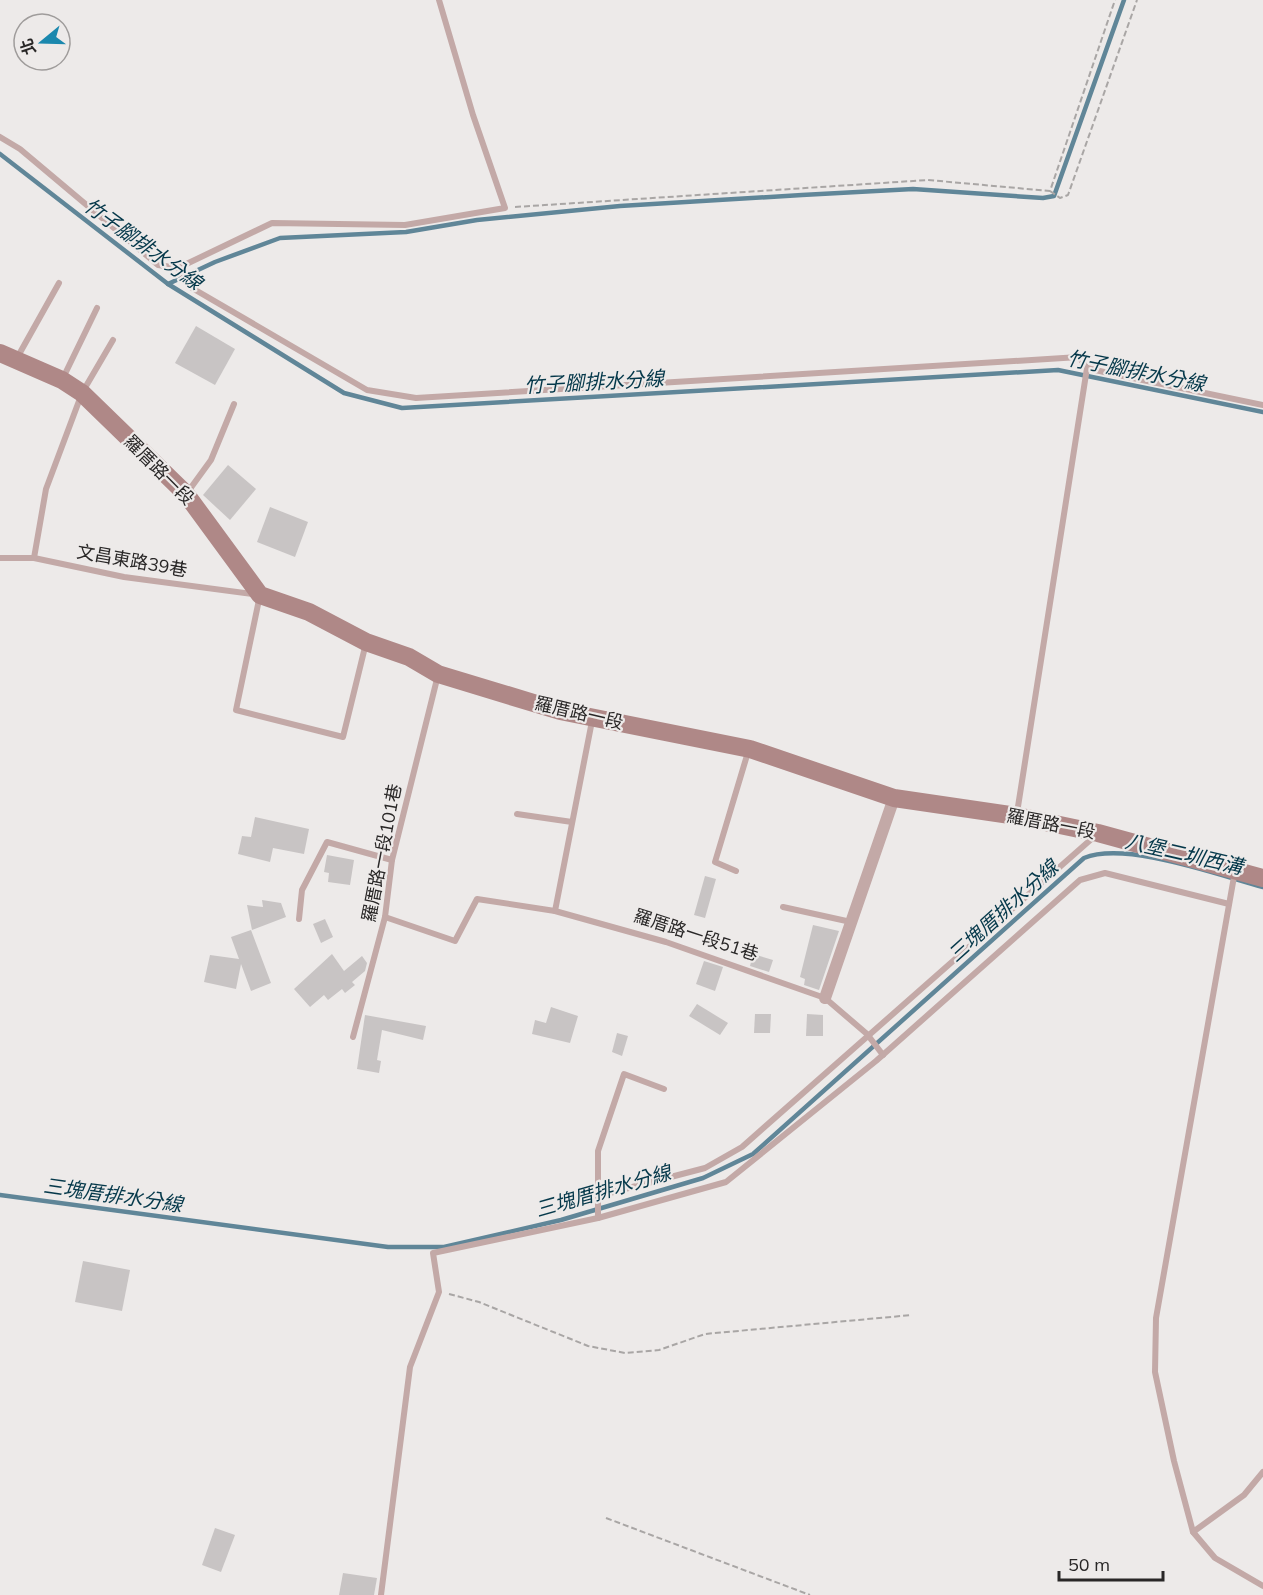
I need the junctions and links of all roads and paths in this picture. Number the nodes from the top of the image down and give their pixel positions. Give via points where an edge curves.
1 (439, 0) edge
2 (1114, 0) edge
3 (1137, 0) edge
4 (0, 137) edge
5 (1050, 190) junction
6 (505, 208) junction
7 (178, 268) junction
8 (59, 283) dead end
9 (97, 308) dead end
10 (113, 340) dead end
11 (9, 356) edge
12 (1087, 368) junction
13 (62, 380) junction
14 (82, 393) junction
15 (234, 404) dead end
16 (1263, 405) edge
17 (186, 494) junction
18 (0, 558) edge
19 (34, 558) junction
20 (260, 596) junction
21 (366, 642) junction
22 (438, 674) junction
23 (593, 718) junction
24 (750, 749) junction
25 (894, 798) junction
26 (517, 814) dead end
27 (1017, 816) junction
28 (572, 822) junction
29 (1098, 832) junction
30 (392, 860) junction
31 (1235, 870) junction
32 (736, 871) dead end
33 (1263, 878) edge
34 (1229, 904) junction
35 (783, 907) dead end
36 (555, 912) junction
37 (385, 917) junction
38 (299, 919) dead end
39 (851, 922) junction
40 (825, 998) junction
41 (353, 1037) dead end
42 (870, 1037) junction
43 (881, 1053) junction
44 (664, 1089) dead end
45 (598, 1196) junction
46 (598, 1218) junction
47 (439, 1292) junction
48 (912, 1315) dead end
49 (1263, 1473) edge
50 (606, 1518) dead end
51 (1193, 1532) junction
52 (1263, 1586) edge
53 (381, 1595) edge
54 (810, 1595) edge

1 - 6 lane via 472,115
2 - 5 path
3 - 5 path via 1068,195 1060,198
4 - 7 lane via 21,149 158,265
5 - 6 path via 928,180
6 - 7 lane via 405,225 272,224
7 - 12 lane via 192,288 366,390 416,398 1079,357
8 - 11 lane
9 - 13 lane
10 - 14 lane
11 - 13 street, 羅厝路一段
12 - 16 lane
12 - 27 lane
13 - 14 street, 羅厝路一段
14 - 17 street, 羅厝路一段
14 - 19 lane via 46,489
15 - 17 lane via 212,460
17 - 20 street, 羅厝路一段
18 - 19 lane, 文昌東路39巷
19 - 20 lane, 文昌東路39巷 via 124,577
20 - 21 street, 羅厝路一段 via 309,612
20 - 21 lane via 236,710 343,737
21 - 22 street, 羅厝路一段 via 409,657
22 - 23 street, 羅厝路一段
22 - 30 lane, 羅厝路一段101巷
23 - 24 street, 羅厝路一段
23 - 28 lane
24 - 25 street, 羅厝路一段
24 - 32 lane via 716,862
25 - 27 street, 羅厝路一段
25 - 39 street
26 - 28 lane
27 - 29 street, 羅厝路一段
28 - 36 lane
29 - 31 street, 羅厝路一段
29 - 42 lane
30 - 37 lane, 羅厝路一段101巷
30 - 38 lane via 327,842 302,890
31 - 33 street, 羅厝路一段
31 - 34 lane
34 - 43 lane via 1105,873 1080,880
34 - 51 lane via 1156,1318 1155,1372
35 - 39 lane
36 - 37 lane, 羅厝路一段51巷 via 477,899 455,941
36 - 40 lane, 羅厝路一段51巷 via 687,949
37 - 41 lane, 羅厝路一段101巷
39 - 40 street
40 - 42 lane, 羅厝路一段51巷
42 - 43 lane, 羅厝路一段51巷
42 - 45 lane via 742,1147 705,1168
43 - 46 lane via 726,1182
44 - 45 lane via 624,1074 598,1151
45 - 46 lane
46 - 47 lane via 433,1254
47 - 48 path via 479,1302 588,1346 625,1353 659,1350 705,1334
47 - 53 lane via 411,1367
49 - 51 lane via 1244,1495
50 - 54 path
51 - 52 lane via 1215,1558

